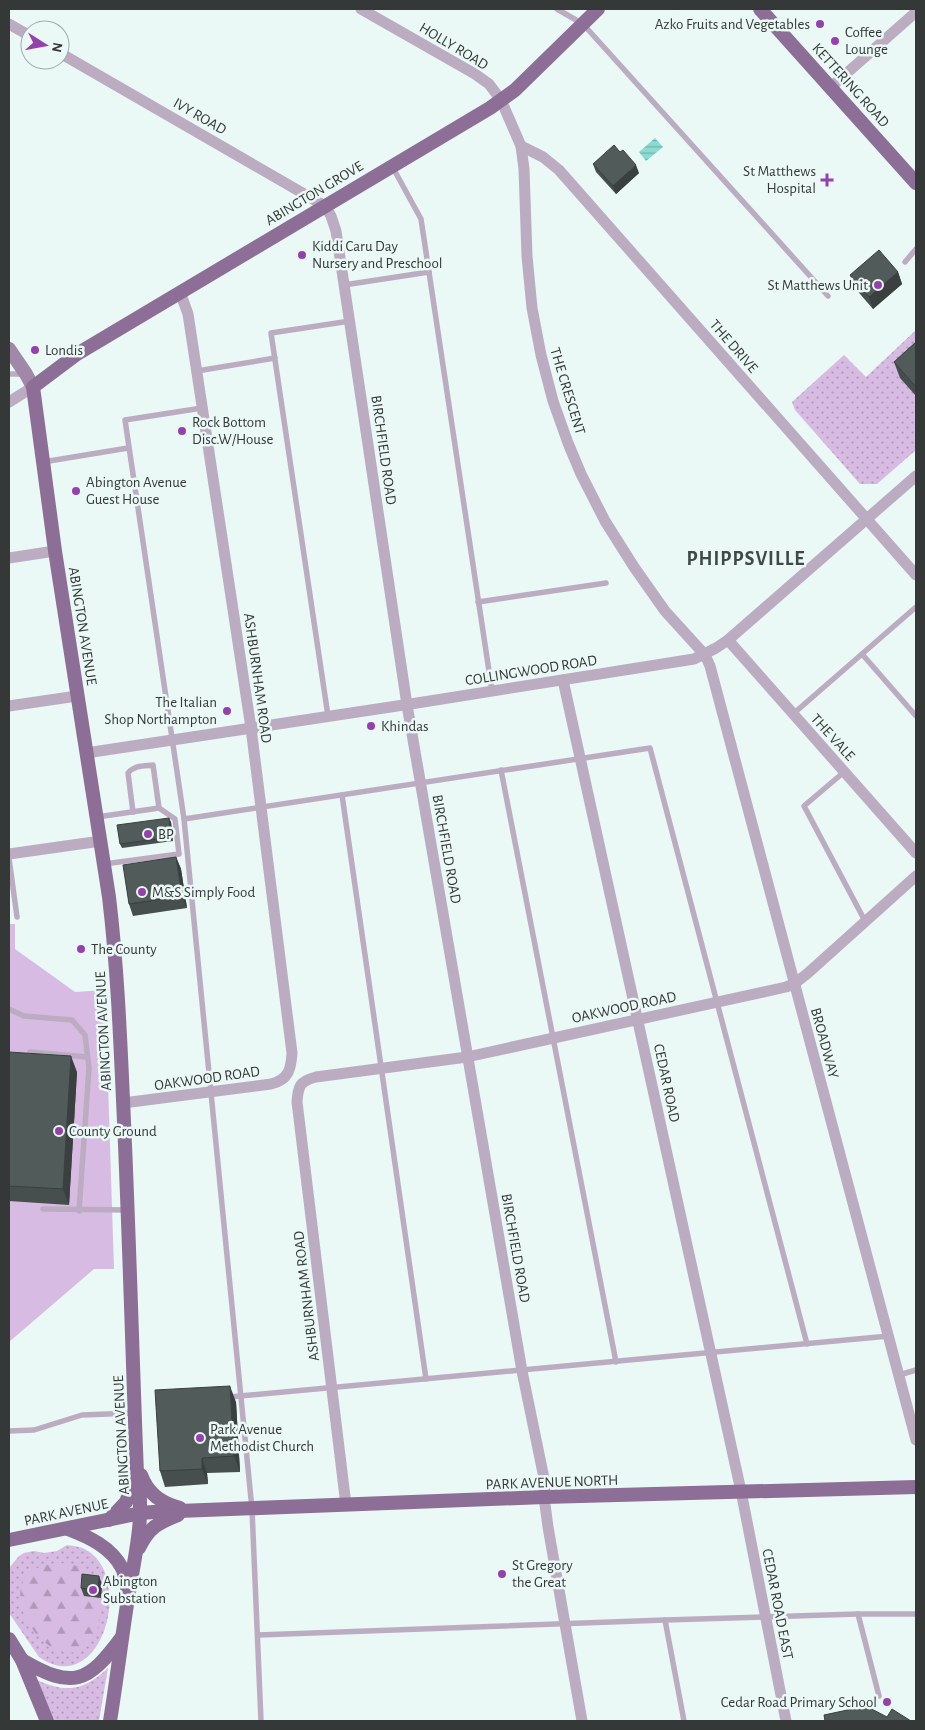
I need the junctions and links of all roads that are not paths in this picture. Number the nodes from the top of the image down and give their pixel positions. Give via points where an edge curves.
1 (361, 9) edge
2 (557, 9) edge
3 (598, 9) edge
4 (760, 9) edge
5 (916, 12) edge
6 (9, 24) edge
7 (583, 24) junction
8 (20, 30) edge
9 (70, 59) edge
10 (831, 87) junction
11 (501, 100) junction
12 (521, 146) junction
13 (392, 166) junction
14 (916, 183) edge
15 (325, 206) junction
16 (916, 249) edge
17 (904, 262) dead end
18 (429, 272) junction
19 (344, 285) junction
20 (180, 292) junction
21 (828, 296) dead end
22 (350, 321) junction
23 (9, 349) edge
24 (275, 358) junction
25 (197, 371) junction
26 (9, 374) edge
27 (26, 374) junction
28 (32, 386) junction
29 (9, 402) edge
30 (202, 408) junction
31 (128, 448) junction
32 (43, 462) junction
33 (916, 476) edge
34 (866, 520) junction
35 (55, 551) junction
36 (9, 558) edge
37 (916, 575) edge
38 (606, 583) dead end
39 (478, 602) junction
40 (916, 607) edge
41 (728, 640) junction
42 (705, 654) junction
43 (862, 654) junction
44 (563, 680) junction
45 (492, 692) junction
46 (77, 696) junction
47 (407, 705) junction
48 (9, 706) edge
49 (793, 714) junction
50 (328, 716) junction
51 (916, 716) edge
52 (251, 728) junction
53 (173, 740) junction
54 (86, 753) junction
55 (580, 759) junction
56 (501, 770) junction
57 (844, 772) junction
58 (420, 782) junction
59 (342, 795) junction
60 (261, 807) junction
61 (159, 808) junction
62 (133, 812) junction
63 (97, 817) junction
64 (184, 819) junction
65 (101, 841) junction
66 (916, 853) edge
67 (9, 854) edge
68 (9, 858) edge
69 (104, 864) junction
70 (916, 876) edge
71 (17, 917) dead end
72 (865, 921) junction
73 (794, 984) junction
74 (717, 1002) junction
75 (9, 1009) edge
76 (638, 1020) junction
77 (553, 1038) junction
78 (30, 1052) edge
79 (87, 1056) junction
80 (467, 1057) junction
81 (381, 1070) junction
82 (290, 1071) joint
83 (300, 1084) joint
84 (211, 1092) junction
85 (124, 1103) junction
86 (43, 1209) dead end
87 (129, 1210) junction
88 (79, 1211) junction
89 (889, 1336) junction
90 (807, 1344) junction
91 (710, 1352) junction
92 (616, 1362) junction
93 (916, 1370) edge
94 (522, 1371) junction
95 (899, 1375) junction
96 (426, 1379) junction
97 (332, 1388) junction
98 (226, 1397) edge
99 (241, 1397) junction
100 (136, 1413) junction
101 (9, 1432) edge
102 (916, 1440) edge
103 (137, 1470) junction
104 (916, 1487) edge
105 (741, 1492) junction
106 (544, 1498) junction
107 (346, 1505) junction
108 (252, 1509) junction
109 (189, 1510) junction
110 (141, 1513) junction
111 (109, 1520) junction
112 (68, 1529) junction
113 (27, 1538) junction
114 (9, 1540) edge
115 (9, 1551) edge
116 (136, 1553) junction
117 (129, 1593) junction
118 (858, 1614) junction
119 (916, 1614) edge
120 (765, 1617) junction
121 (665, 1620) junction
122 (564, 1625) junction
123 (124, 1634) junction
124 (258, 1635) junction
125 (9, 1639) edge
126 (22, 1660) junction
127 (879, 1696) dead end
128 (47, 1721) edge
129 (110, 1721) edge
130 (261, 1721) edge
131 (582, 1721) edge
132 (684, 1721) edge
133 (786, 1721) edge

1 - 11 street, HOLLY ROAD via 475,74 489,84
2 - 7 lane
3 - 7 main road, ABINGTON GROVE
4 - 10 main road, KETTERING ROAD
5 - 10 street
6 - 8 street
7 - 11 main road, ABINGTON GROVE
7 - 21 lane
9 - 15 street, IVY ROAD
10 - 14 main road, KETTERING ROAD
11 - 12 street, THE CRESCENT
11 - 13 main road, ABINGTON GROVE
12 - 34 street, THE DRIVE via 559,170
12 - 42 street, THE CRESCENT via 532,308 553,401 581,474 605,521 665,611
13 - 15 main road, ABINGTON GROVE
13 - 18 lane via 421,219
15 - 19 street, BIRCHFIELD ROAD via 336,231
15 - 20 main road, ABINGTON GROVE
16 - 17 lane
18 - 19 lane
18 - 39 lane
19 - 22 street, BIRCHFIELD ROAD
20 - 25 street, ASHBURNHAM ROAD via 188,314
20 - 28 main road, ABINGTON GROVE via 77,354
22 - 24 lane via 271,333
22 - 47 street, BIRCHFIELD ROAD
23 - 27 main road, ABINGTON AVENUE
24 - 25 lane
24 - 50 lane
25 - 30 street, ASHBURNHAM ROAD
26 - 27 lane
27 - 28 main road, ABINGTON AVENUE
28 - 29 street
28 - 32 main road, ABINGTON AVENUE
30 - 31 lane via 125,420
30 - 52 street, ASHBURNHAM ROAD
31 - 32 lane
31 - 53 lane
32 - 35 main road, ABINGTON AVENUE
33 - 34 street, COLLINGWOOD ROAD
34 - 37 street, THE DRIVE
34 - 41 street, COLLINGWOOD ROAD
35 - 36 street
35 - 46 main road, ABINGTON AVENUE
38 - 39 lane
39 - 45 lane
40 - 43 lane
41 - 42 street, COLLINGWOOD ROAD
41 - 49 street, THE VALE
42 - 44 street, COLLINGWOOD ROAD via 683,662
42 - 73 street, BROADWAY
43 - 49 lane
43 - 51 lane
44 - 45 street, COLLINGWOOD ROAD
44 - 55 street, CEDAR ROAD
45 - 47 street, COLLINGWOOD ROAD
46 - 48 street
46 - 54 main road, ABINGTON AVENUE
47 - 50 street, COLLINGWOOD ROAD
47 - 58 street, BIRCHFIELD ROAD
49 - 57 street, THE VALE
50 - 52 street, COLLINGWOOD ROAD
52 - 53 street, COLLINGWOOD ROAD
52 - 60 street, ASHBURNHAM ROAD
53 - 54 street, COLLINGWOOD ROAD
53 - 64 lane
54 - 63 main road, ABINGTON AVENUE
55 - 56 lane
55 - 74 lane via 650,748
55 - 76 street, CEDAR ROAD
56 - 58 lane
56 - 77 lane
57 - 66 street, THE VALE
57 - 72 lane via 804,806
58 - 59 lane
58 - 80 street, BIRCHFIELD ROAD
59 - 60 lane
59 - 81 lane
60 - 64 lane
60 - 82 street, ASHBURNHAM ROAD via 292,1054
61 - 62 lane
61 - 62 lane via 153,765 136,767 128,773
61 - 69 lane via 175,819 179,854
62 - 63 lane
63 - 65 main road, ABINGTON AVENUE
64 - 84 lane
65 - 67 street
65 - 69 main road, ABINGTON AVENUE
68 - 71 lane
69 - 85 main road, ABINGTON AVENUE via 115,942
70 - 72 street, OAKWOOD ROAD
72 - 73 street, OAKWOOD ROAD
73 - 74 street, OAKWOOD ROAD
73 - 89 street, BROADWAY
74 - 76 street, OAKWOOD ROAD
74 - 90 lane
75 - 79 lane via 24,1016 72,1020 85,1035
76 - 77 street, OAKWOOD ROAD
76 - 91 street, CEDAR ROAD
77 - 80 street, OAKWOOD ROAD
77 - 92 lane
78 - 79 lane
79 - 88 lane via 89,1068
80 - 81 street, OAKWOOD ROAD
80 - 94 street, BIRCHFIELD ROAD
81 - 83 street, OAKWOOD ROAD via 316,1077
81 - 96 lane
82 - 84 street, OAKWOOD ROAD via 278,1082
83 - 97 street, ASHBURNHAM ROAD via 297,1102
84 - 85 street, OAKWOOD ROAD
84 - 99 lane
85 - 87 main road, ABINGTON AVENUE
86 - 88 lane
87 - 88 lane
87 - 100 main road, ABINGTON AVENUE
89 - 90 lane
89 - 95 street, BROADWAY
90 - 91 lane
91 - 92 lane
91 - 105 street, CEDAR ROAD
92 - 94 lane
93 - 95 lane
94 - 96 lane
94 - 106 street, BIRCHFIELD ROAD via 545,1483
95 - 102 street, BROADWAY
96 - 97 lane
97 - 99 lane
97 - 107 street, ASHBURNHAM ROAD
98 - 99 lane
99 - 108 lane
100 - 101 lane via 82,1415 34,1430
100 - 103 main road, ABINGTON AVENUE
103 - 109 main road via 156,1498
103 - 110 main road, ABINGTON AVENUE
103 - 111 main road via 132,1492
104 - 105 main road, PARK AVENUE NORTH
105 - 106 main road, PARK AVENUE NORTH
105 - 120 street, CEDAR ROAD EAST
106 - 107 main road, PARK AVENUE NORTH
106 - 122 street, BIRCHFIELD ROAD
107 - 108 main road, PARK AVENUE NORTH
108 - 109 main road, PARK AVENUE NORTH
108 - 124 lane
109 - 110 main road, PARK AVENUE
109 - 116 main road via 154,1526
110 - 111 main road, PARK AVENUE
110 - 116 main road, ABINGTON AVENUE
111 - 112 main road, PARK AVENUE
112 - 113 main road, PARK AVENUE
112 - 117 main road via 100,1544 113,1555 123,1570
113 - 114 main road, PARK AVENUE
113 - 115 main road
116 - 117 main road, ABINGTON AVENUE
117 - 123 main road, ABINGTON AVENUE
118 - 119 lane
118 - 120 lane
118 - 127 lane
120 - 121 lane
120 - 133 street, CEDAR ROAD EAST
121 - 122 lane
121 - 132 lane
122 - 124 lane
122 - 131 street, BIRCHFIELD ROAD
123 - 126 main road via 98,1666 85,1675 68,1679 58,1677
123 - 129 main road, ABINGTON AVENUE
124 - 130 lane
125 - 126 main road
126 - 128 main road

